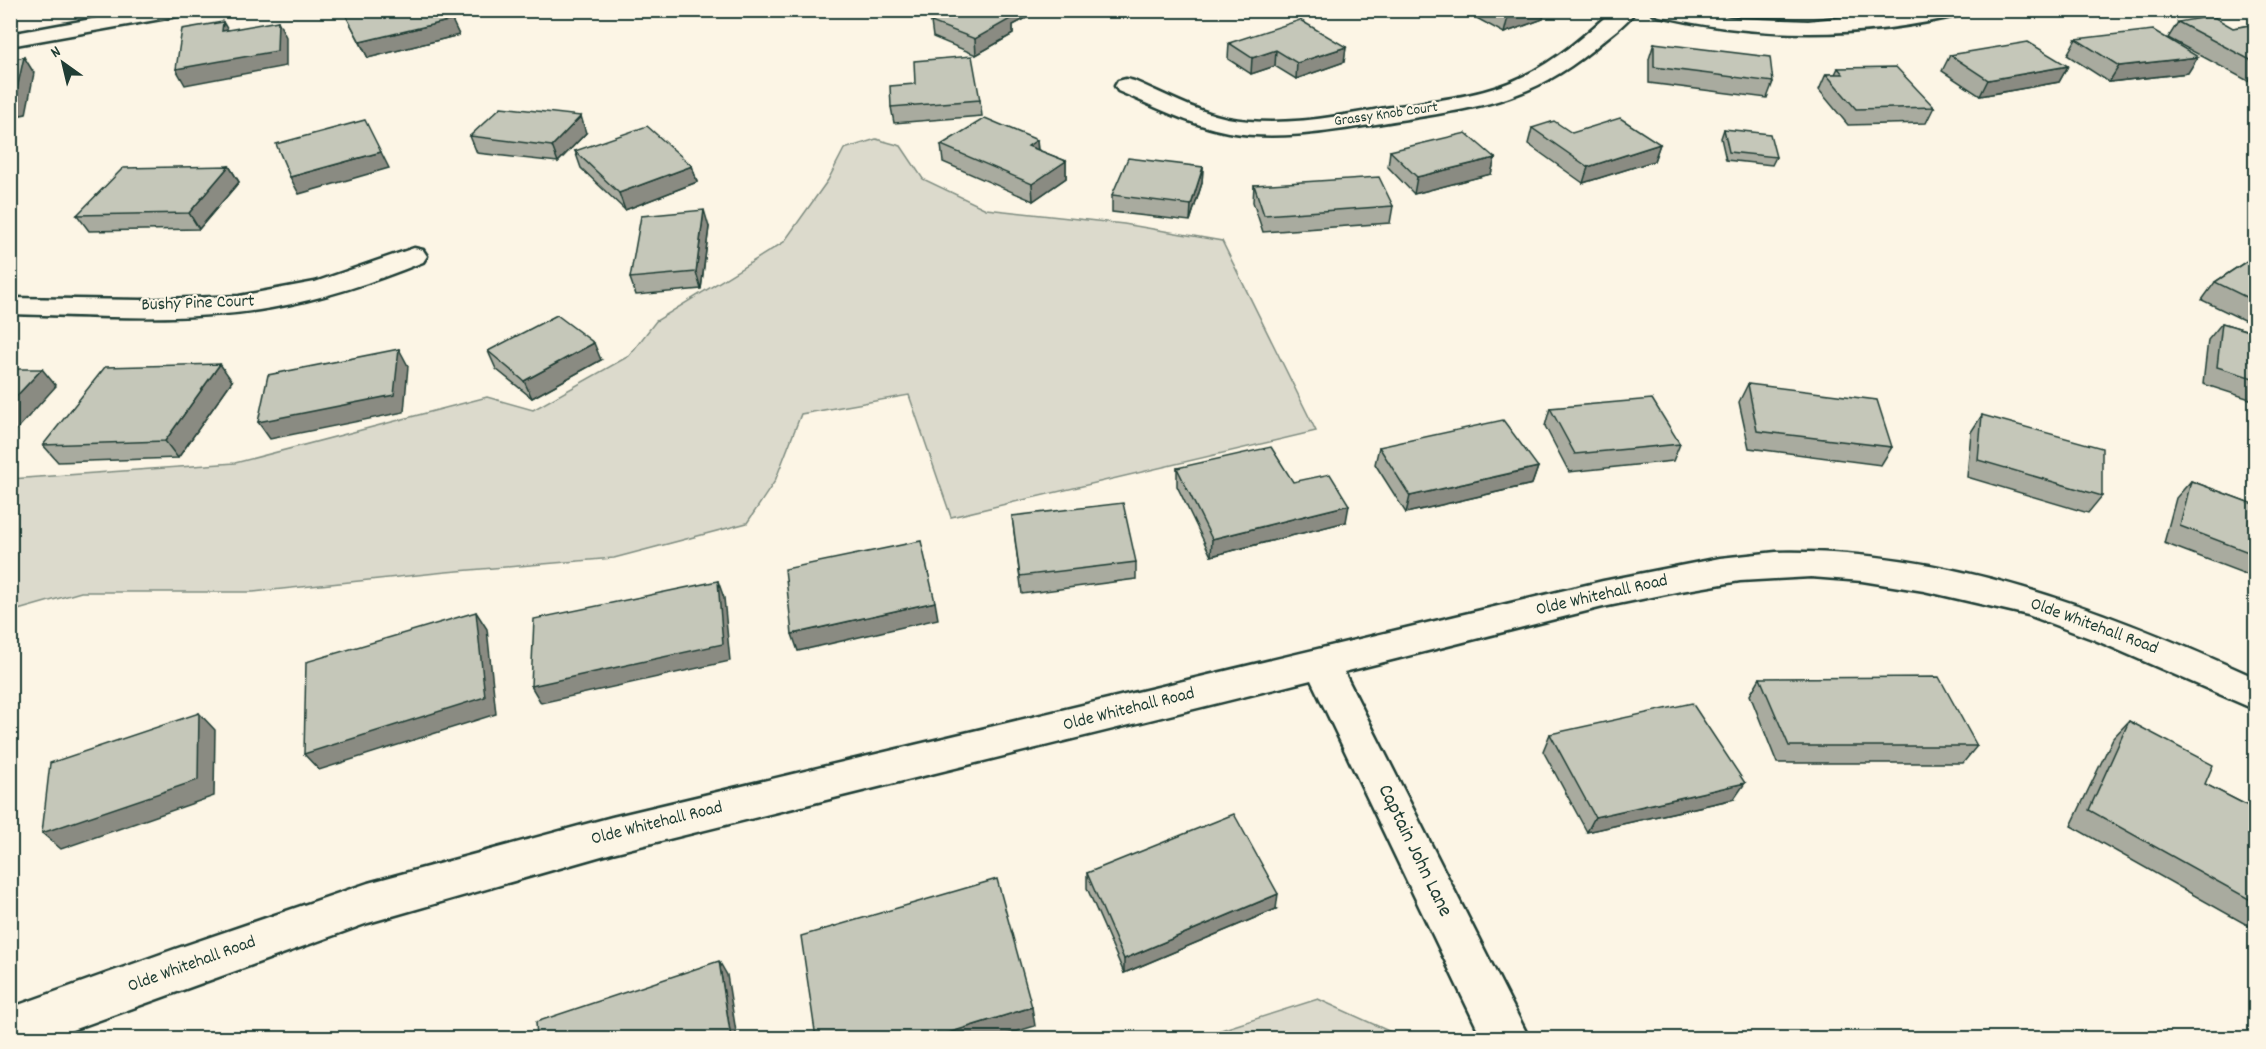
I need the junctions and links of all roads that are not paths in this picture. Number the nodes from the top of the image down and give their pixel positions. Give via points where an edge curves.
1 (178, 10) edge
2 (1626, 10) edge
3 (1660, 10) edge
4 (1957, 10) edge
5 (10, 40) edge
6 (1126, 86) dead end
7 (414, 256) dead end
8 (10, 306) edge
9 (1322, 663) junction
10 (2256, 695) edge
11 (10, 1031) edge
12 (1506, 1038) edge

1 - 5 street
2 - 6 street, Grassy Knob Court via 1560,65 1527,84 1462,104 1365,119 1299,127 1235,126 1198,117
3 - 4 street via 1709,21 1785,28 1872,24
7 - 8 street, Bushy Pine Court via 332,285 271,300 206,307
9 - 10 street, Olde Whitehall Road via 1603,594 1716,571 1761,565 1846,566 1954,583 2012,598 2164,653
9 - 11 street, Olde Whitehall Road via 612,835 368,903
9 - 12 street, Captain John Lane

